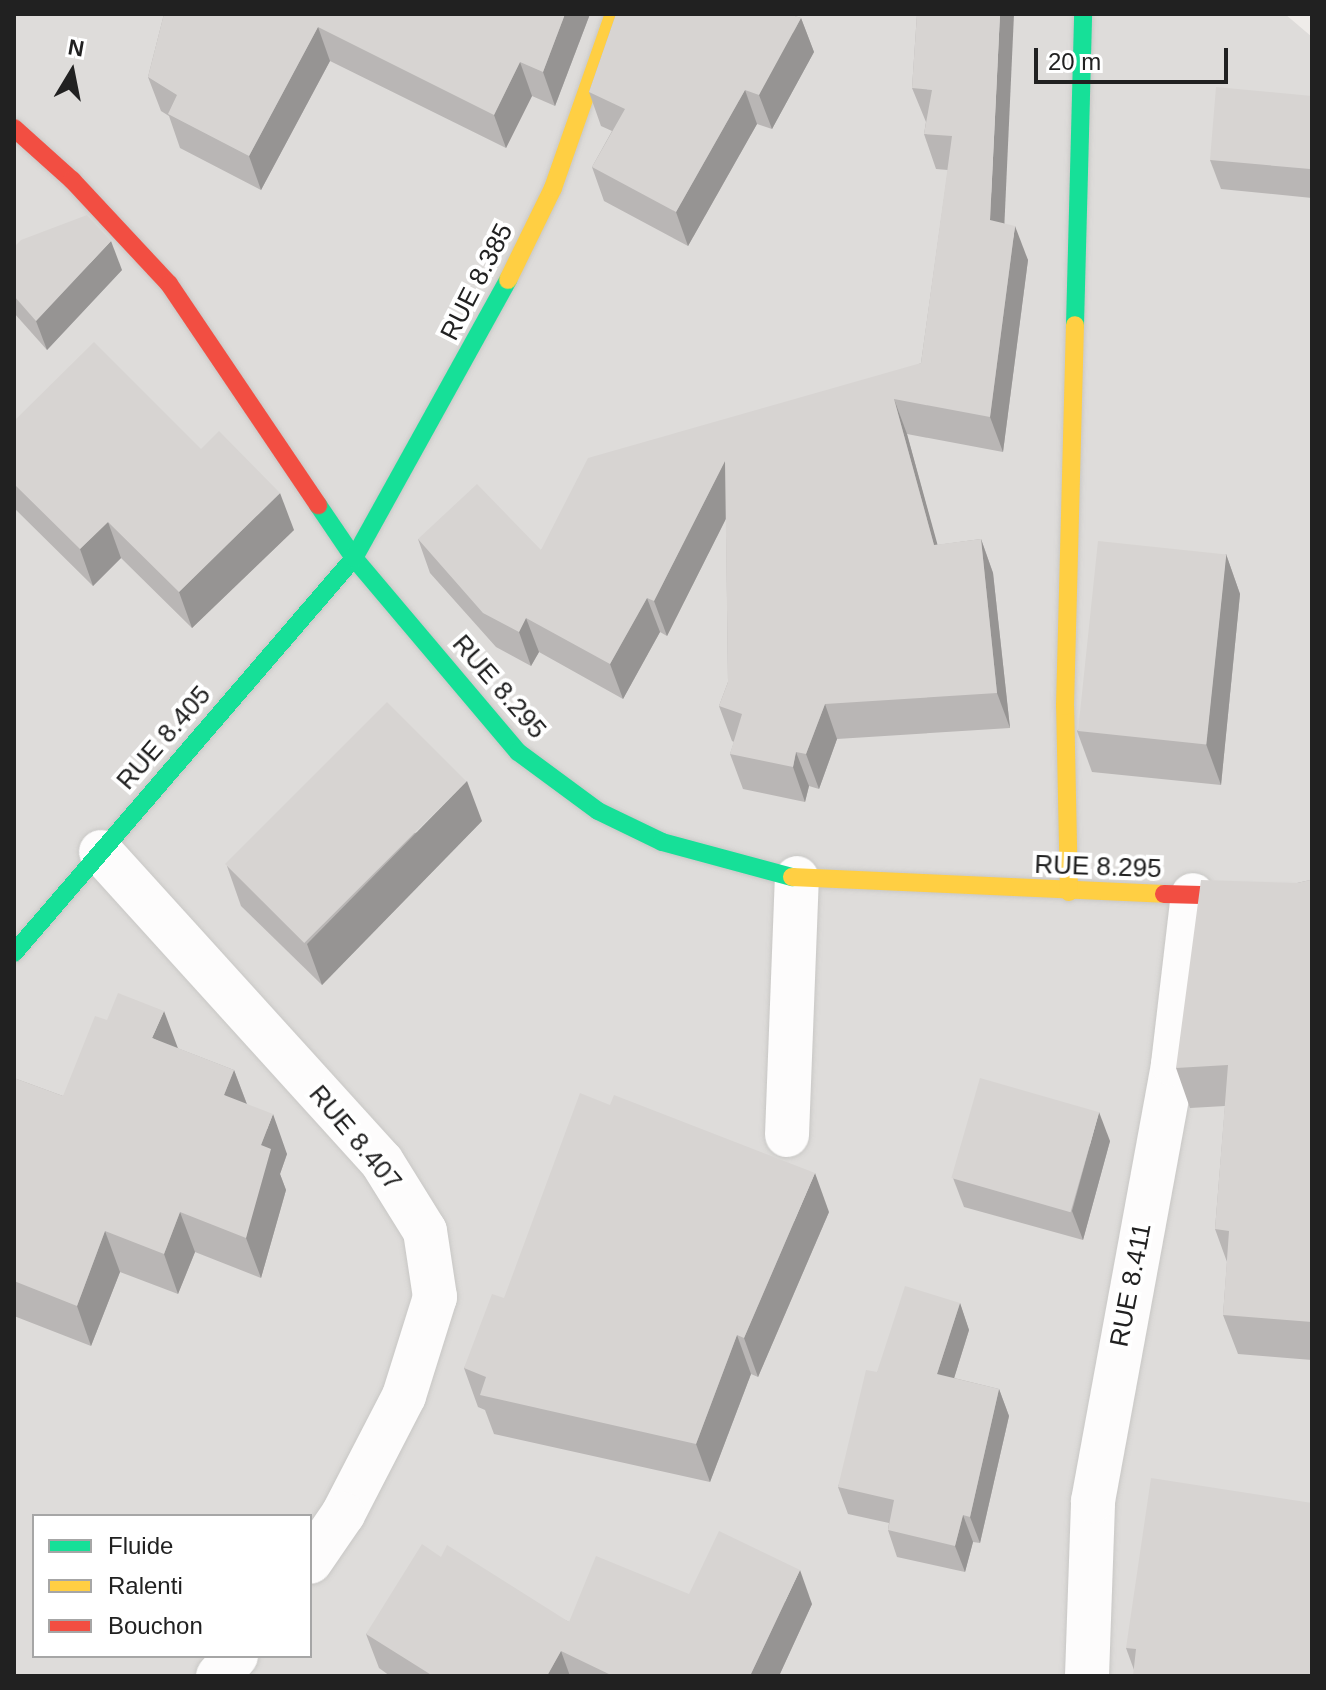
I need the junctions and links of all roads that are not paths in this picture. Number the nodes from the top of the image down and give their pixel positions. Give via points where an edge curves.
1 (614, 14) edge
2 (1083, 14) edge
3 (14, 128) edge
4 (354, 558) junction
5 (101, 852) junction
6 (797, 878) junction
7 (1069, 892) junction
8 (1193, 895) junction
9 (1312, 898) edge
10 (14, 953) edge
11 (787, 1135) dead end
12 (312, 1559) edge
13 (234, 1658) edge
14 (218, 1676) edge
15 (1087, 1676) edge

1 - 4 street, RUE 8.385 via 553,188 480,338
2 - 7 street via 1065,706
3 - 4 street, RUE 8.295 via 72,180 169,284
4 - 5 street, RUE 8.405
4 - 6 street, RUE 8.295 via 518,752 598,811 662,842
5 - 10 street, RUE 8.405
5 - 12 street, RUE 8.407 via 382,1162 425,1231 435,1297 404,1396 343,1514
6 - 7 street, RUE 8.295
6 - 11 street
7 - 8 street, RUE 8.295
8 - 9 street, RUE 8.295
8 - 15 street, RUE 8.411 via 1173,1064 1093,1501
13 - 14 street

